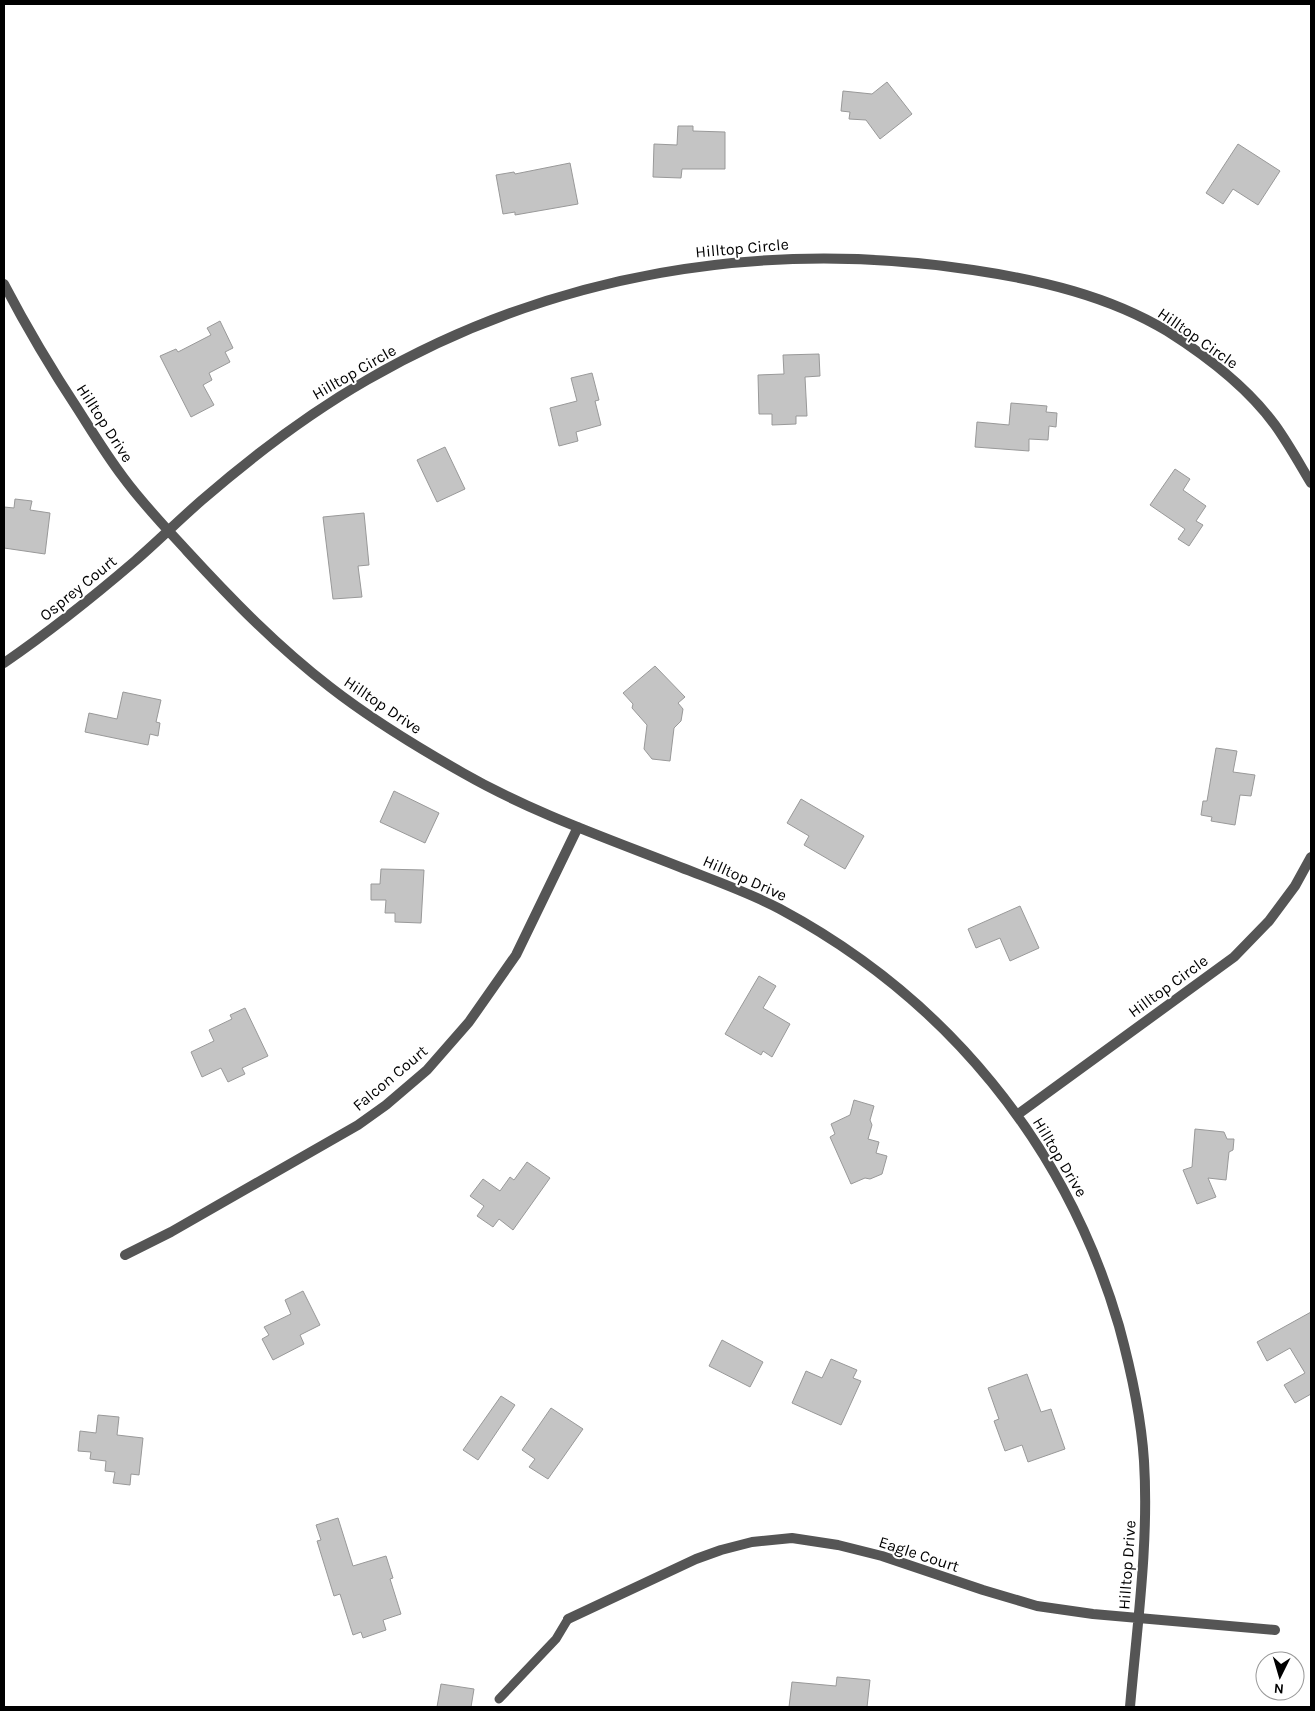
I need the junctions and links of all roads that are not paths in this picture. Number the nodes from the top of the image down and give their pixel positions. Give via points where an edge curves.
1 (4, 284) edge
2 (1311, 483) edge
3 (168, 531) junction
4 (4, 663) edge
5 (578, 828) junction
6 (1311, 857) edge
7 (1017, 1115) junction
8 (125, 1256) dead end
9 (1138, 1618) junction
10 (568, 1619) joint
11 (1275, 1630) dead end
12 (499, 1699) dead end
13 (1130, 1707) edge

1 - 3 street, Hilltop Drive via 49,364 107,454
2 - 3 street, Hilltop Circle via 1273,422 1232,380 1186,344 1138,315 1094,297 1005,275 909,262 779,258 638,277 555,297 464,331 368,379 319,409 255,456
3 - 4 street, Osprey Court via 64,620
3 - 5 street, Hilltop Drive via 251,618 335,691 460,772
5 - 7 street, Hilltop Drive via 739,889 778,908 863,960 932,1018 969,1055
5 - 8 street, Falcon Court via 516,955 469,1022 427,1070 386,1106 351,1129 180,1228
6 - 7 street, Hilltop Circle via 1295,886 1269,921 1234,957
7 - 9 street, Hilltop Drive via 1063,1187 1099,1264 1134,1387 1144,1460 1146,1518
9 - 10 street, Eagle Court via 1037,1606 882,1556 792,1538 752,1542 696,1559
9 - 11 street, Eagle Court
9 - 13 street, Hilltop Drive
10 - 12 lane via 556,1639

